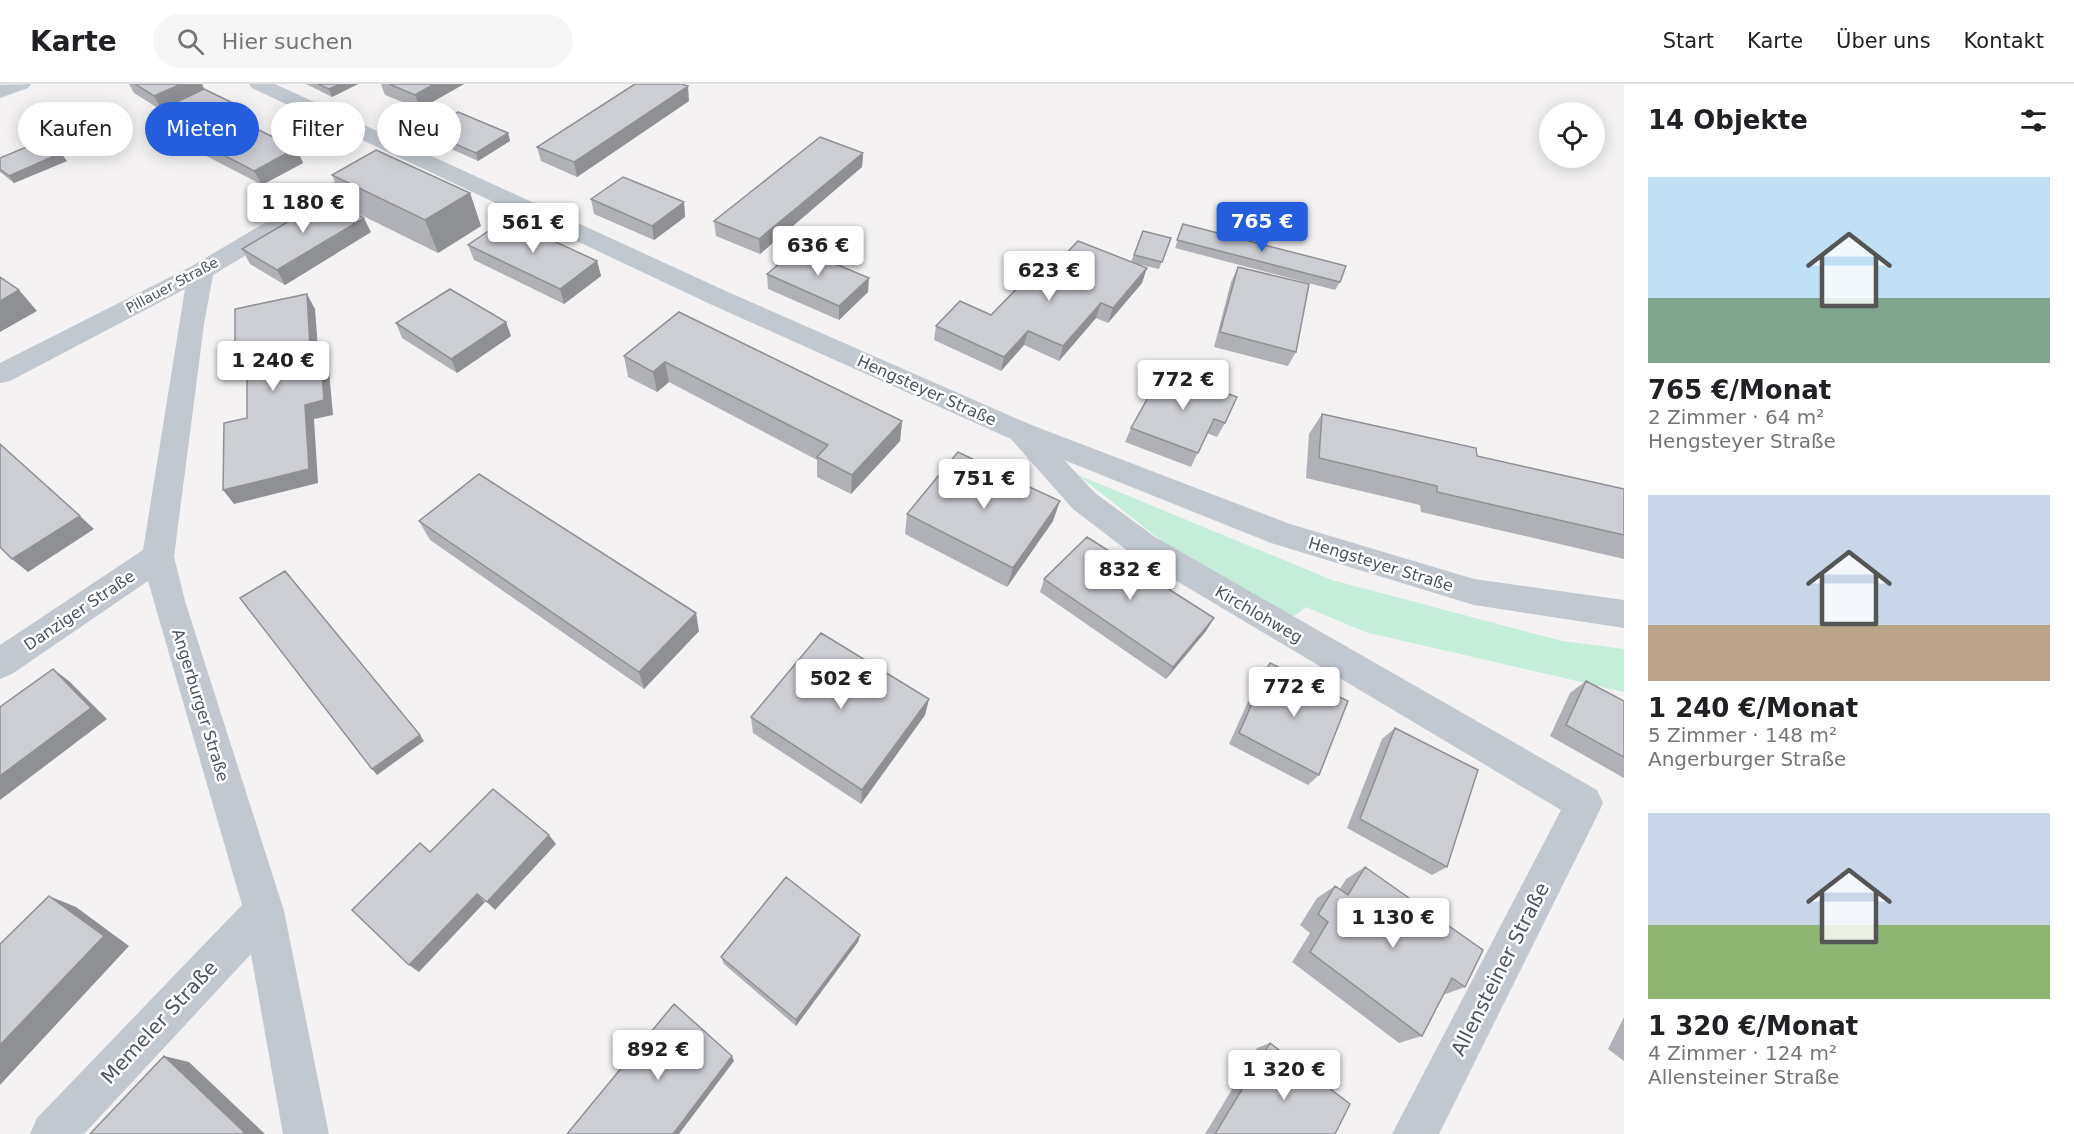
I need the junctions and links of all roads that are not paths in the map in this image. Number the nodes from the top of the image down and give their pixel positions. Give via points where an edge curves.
1 (21, 84) edge
2 (259, 84) edge
3 (0, 92) edge
4 (377, 139) edge
5 (394, 156) edge
6 (413, 156) edge
7 (201, 271) junction
8 (0, 374) edge
9 (1019, 431) junction
10 (158, 557) junction
11 (1624, 614) edge
12 (0, 664) edge
13 (1584, 803) joint
14 (264, 911) junction
15 (53, 1134) edge
16 (306, 1134) edge
17 (1415, 1134) edge

1 - 3 street
2 - 4 street, Hengsteyer Straße
5 - 7 street, Pillauer Straße
6 - 9 street, Hengsteyer Straße
7 - 8 street, Pillauer Straße
7 - 10 street, Angerburger Straße
9 - 11 street, Hengsteyer Straße via 1282,534 1474,592
9 - 13 street, Kirchlohweg via 1084,501 1144,546
10 - 12 street, Danziger Straße
10 - 14 street, Angerburger Straße
13 - 17 street, Allensteiner Straße
14 - 15 street, Memeler Straße
14 - 16 street, Angerburger Straße

